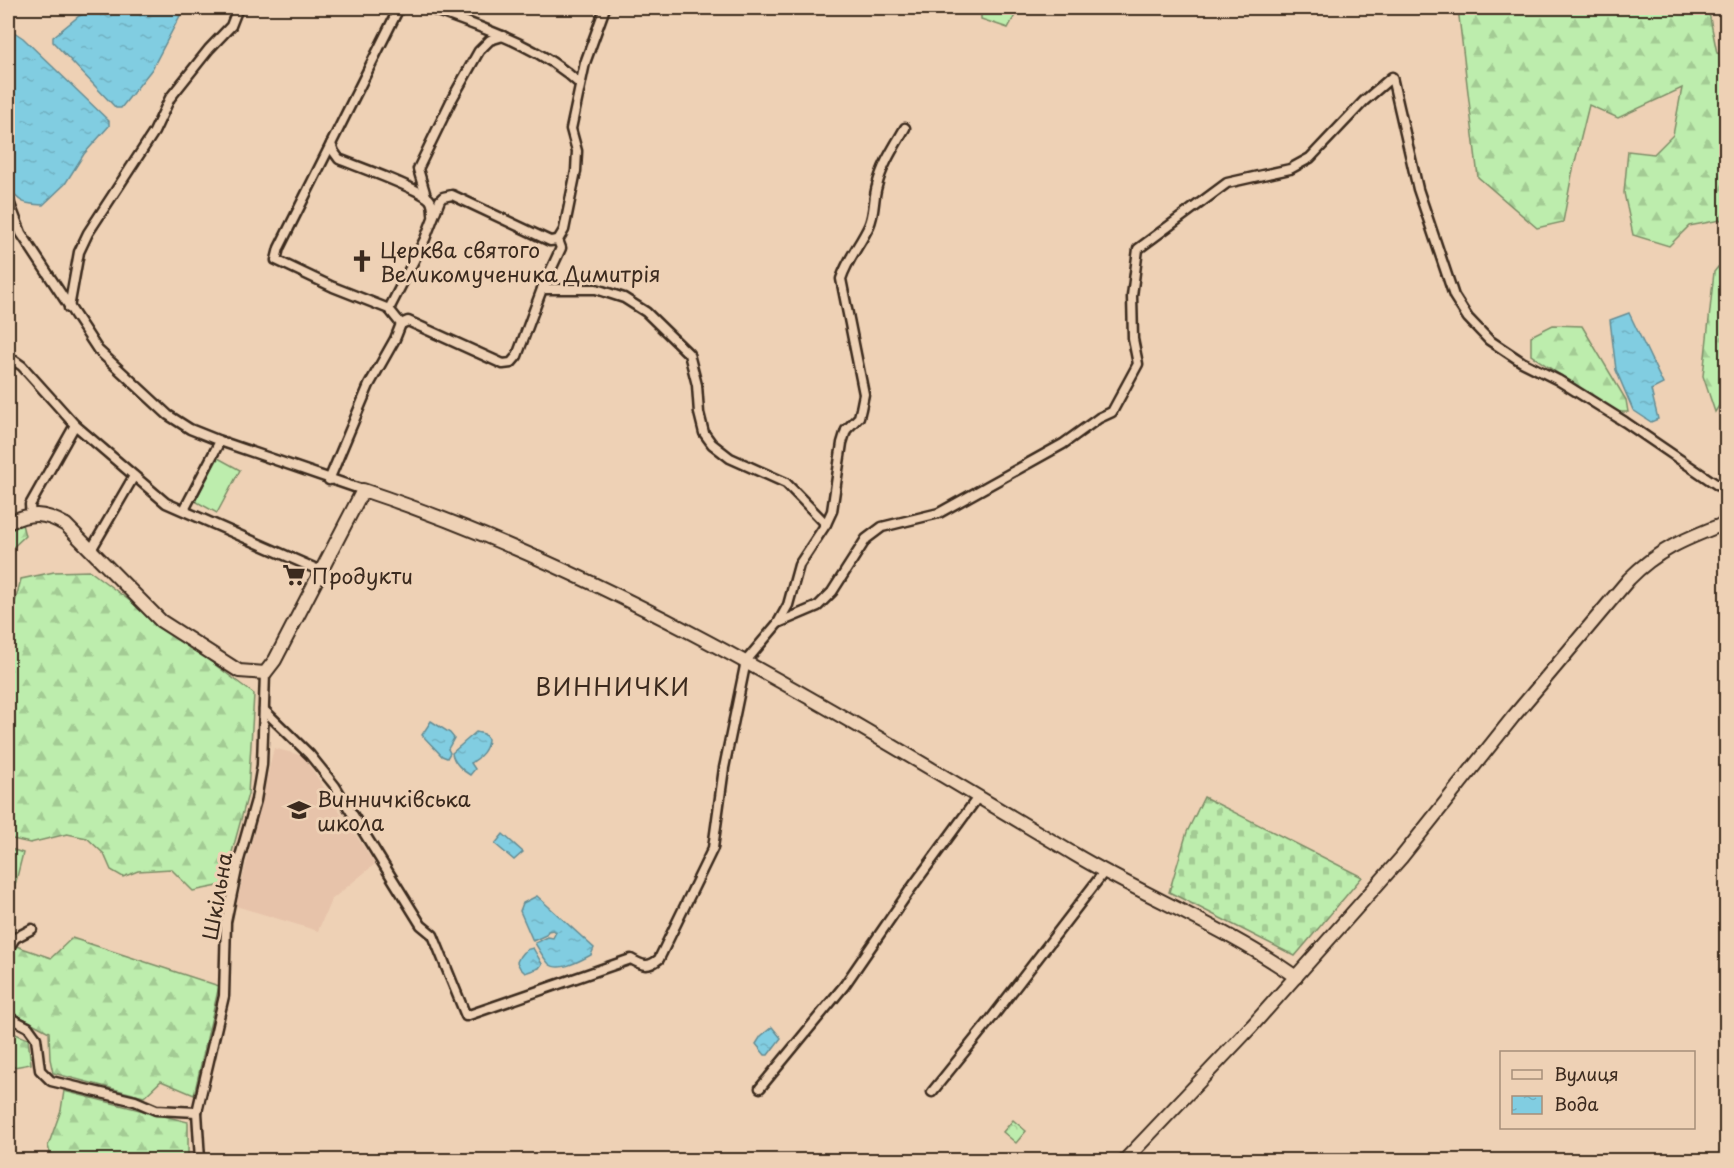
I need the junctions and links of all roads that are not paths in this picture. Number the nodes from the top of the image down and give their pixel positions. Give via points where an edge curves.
1 (238, 8) edge
2 (399, 8) edge
3 (429, 8) edge
4 (605, 8) edge
5 (503, 36) junction
6 (580, 84) junction
7 (905, 128) dead end
8 (331, 144) junction
9 (426, 196) junction
10 (8, 199) edge
11 (432, 217) junction
12 (558, 240) junction
13 (542, 289) junction
14 (69, 308) junction
15 (388, 309) junction
16 (401, 324) junction
17 (8, 368) edge
18 (75, 425) junction
19 (220, 441) junction
20 (134, 476) junction
21 (329, 480) junction
22 (363, 490) junction
23 (1726, 491) edge
24 (184, 510) junction
25 (31, 516) junction
26 (8, 523) edge
27 (1726, 523) edge
28 (826, 524) junction
29 (90, 550) junction
30 (321, 571) junction
31 (778, 623) junction
32 (746, 661) junction
33 (265, 673) junction
34 (264, 710) junction
35 (978, 797) junction
36 (1104, 872) junction
37 (32, 929) dead end
38 (8, 949) edge
39 (1296, 977) junction
40 (8, 1017) edge
41 (760, 1088) dead end
42 (932, 1092) dead end
43 (197, 1112) junction
44 (200, 1161) edge
45 (1125, 1161) edge

1 - 14 street via 231,26 170,98 154,132 88,233 79,252
2 - 8 street
3 - 5 street
4 - 6 street
5 - 6 street via 543,56
5 - 9 street via 490,40 479,51 418,169
6 - 12 street via 571,129 577,151 576,171 564,230
7 - 28 street via 882,169 869,226 841,279 864,394 859,417 846,430 842,443 836,492
8 - 9 street via 339,159
8 - 15 street via 276,260
9 - 11 street via 432,203
10 - 14 street via 21,233
11 - 12 street via 440,200 452,195 550,241
11 - 15 street via 425,239
12 - 13 street via 561,248
13 - 16 street via 512,363 503,364 408,321
13 - 28 street via 596,289 624,298 646,312 689,354 704,433 712,444 730,458 786,483
14 - 19 street via 98,350 168,415
15 - 16 street
16 - 21 street via 369,385
17 - 18 street via 15,362 22,366
18 - 20 street
18 - 25 street via 30,505
19 - 21 street
19 - 24 street
20 - 24 street via 166,503
20 - 29 street
21 - 22 street
22 - 30 street
22 - 32 street via 572,574
23 - 31 street via 1568,386 1489,340 1468,318 1454,296 1418,189 1392,77 1310,159 1290,169 1227,183 1138,249 1132,296 1138,364 1112,412 939,513 882,526 866,539 818,606
24 - 30 street
25 - 26 street
25 - 29 street via 41,514 66,525
27 - 39 street via 1659,553 1629,579 1401,858
28 - 31 street via 799,565 788,605
29 - 33 street via 161,621 239,671
30 - 33 street
31 - 32 street
32 - 34 street via 724,768 713,848 659,959 651,966 631,959 466,1016 433,935 421,925 334,786 310,755
32 - 35 street
33 - 34 street, Шкільна
34 - 43 street, Шкільна via 256,800 226,922 224,996
35 - 36 street
35 - 41 street via 844,986
36 - 39 street via 1215,929
36 - 42 street
37 - 38 street via 15,938
39 - 45 street
40 - 43 street via 28,1028 36,1038 40,1070 51,1080 156,1110
43 - 44 street, Шкільна

